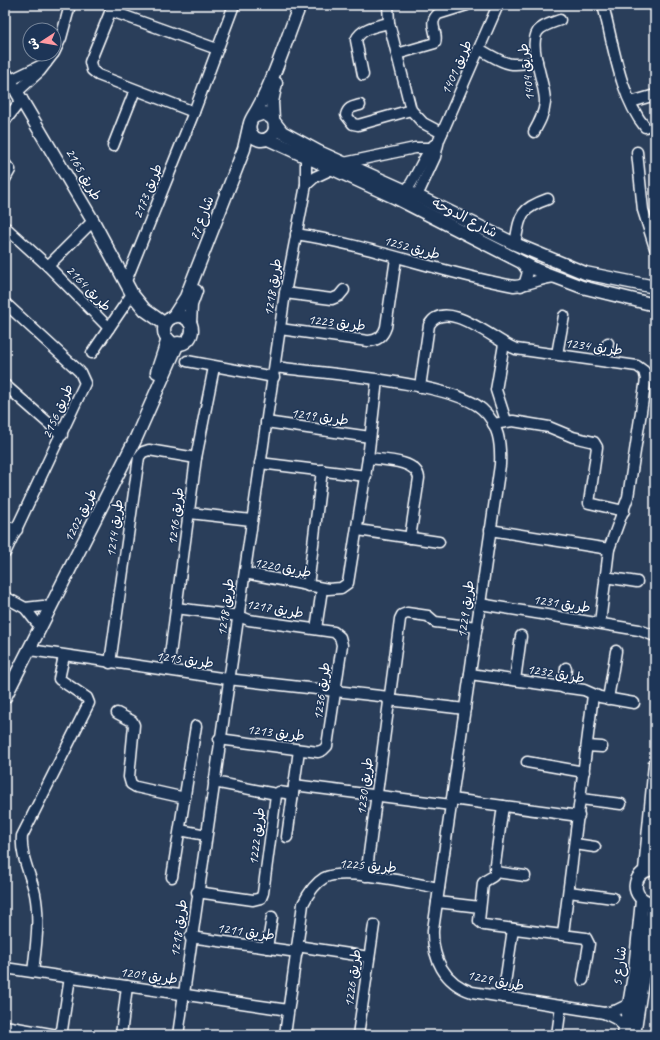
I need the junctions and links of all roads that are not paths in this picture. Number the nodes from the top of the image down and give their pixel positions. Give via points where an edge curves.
1 (70, 5) edge
2 (234, 5) edge
3 (300, 5) edge
4 (307, 5) edge
5 (388, 5) edge
6 (467, 5) edge
7 (498, 5) edge
8 (603, 5) edge
9 (112, 8) edge
10 (560, 20) dead end
11 (389, 23) junction
12 (62, 34) edge
13 (217, 49) junction
14 (479, 49) junction
15 (397, 54) junction
16 (537, 61) junction
17 (46, 63) joint
18 (363, 75) dead end
19 (8, 76) edge
20 (135, 90) junction
21 (20, 95) junction
22 (655, 95) edge
23 (631, 102) junction
24 (360, 105) dead end
25 (411, 110) junction
26 (194, 112) junction
27 (5, 121) edge
28 (274, 121) junction
29 (251, 122) junction
30 (645, 127) dead end
31 (534, 132) dead end
32 (441, 136) junction
33 (266, 139) junction
34 (113, 146) dead end
35 (431, 148) junction
36 (638, 152) dead end
37 (306, 156) junction
38 (344, 163) junction
39 (6, 164) edge
40 (332, 169) junction
41 (5, 179) edge
42 (306, 185) junction
43 (407, 195) junction
44 (548, 199) dead end
45 (93, 221) junction
46 (5, 227) edge
47 (296, 234) junction
48 (515, 244) junction
49 (655, 248) edge
50 (396, 258) junction
51 (521, 262) junction
52 (48, 266) junction
53 (555, 277) junction
54 (126, 281) junction
55 (654, 284) edge
56 (520, 286) junction
57 (344, 290) dead end
58 (285, 293) junction
59 (132, 294) junction
60 (5, 303) edge
61 (655, 305) edge
62 (564, 316) dead end
63 (169, 320) junction
64 (190, 323) junction
65 (109, 328) junction
66 (280, 329) junction
67 (173, 341) junction
68 (504, 344) junction
69 (608, 344) dead end
70 (92, 353) dead end
71 (557, 354) junction
72 (187, 361) dead end
73 (605, 361) junction
74 (214, 367) junction
75 (274, 372) junction
76 (377, 380) junction
77 (5, 385) edge
78 (420, 387) junction
79 (506, 421) junction
80 (266, 422) junction
81 (494, 424) junction
82 (62, 435) junction
83 (370, 437) junction
84 (196, 458) junction
85 (368, 458) junction
86 (260, 463) junction
87 (322, 470) junction
88 (366, 476) junction
89 (624, 511) junction
90 (190, 513) junction
91 (251, 520) junction
92 (5, 526) edge
93 (17, 530) junction
94 (358, 530) junction
95 (490, 530) junction
96 (410, 538) junction
97 (439, 542) dead end
98 (609, 549) junction
99 (5, 553) edge
100 (244, 573) junction
101 (605, 577) junction
102 (637, 582) dead end
103 (308, 586) junction
104 (322, 588) junction
105 (5, 597) edge
106 (480, 604) junction
107 (44, 606) junction
108 (25, 608) junction
109 (176, 608) junction
110 (239, 616) junction
111 (36, 622) junction
112 (600, 623) junction
113 (477, 627) junction
114 (655, 628) edge
115 (316, 629) junction
116 (639, 630) junction
117 (521, 636) dead end
118 (655, 636) edge
119 (342, 640) joint
120 (30, 650) junction
121 (616, 651) dead end
122 (64, 656) junction
123 (110, 663) junction
124 (566, 668) dead end
125 (168, 670) junction
126 (470, 674) junction
127 (228, 679) junction
128 (515, 680) junction
129 (5, 683) edge
130 (564, 688) junction
131 (336, 690) junction
132 (593, 695) junction
133 (5, 697) edge
134 (389, 698) junction
135 (608, 698) junction
136 (634, 703) dead end
137 (465, 709) junction
138 (117, 713) dead end
139 (196, 726) dead end
140 (219, 739) junction
141 (327, 746) joint
142 (587, 746) junction
143 (602, 747) dead end
144 (299, 750) junction
145 (527, 762) dead end
146 (655, 764) edge
147 (584, 772) junction
148 (214, 782) junction
149 (293, 789) junction
150 (276, 794) junction
151 (377, 795) junction
152 (185, 798) junction
153 (581, 799) junction
154 (451, 802) junction
155 (621, 804) dead end
156 (503, 806) junction
157 (578, 816) junction
158 (180, 830) junction
159 (206, 835) junction
160 (287, 837) dead end
161 (575, 844) junction
162 (595, 847) dead end
163 (650, 870) edge
164 (496, 872) junction
165 (366, 876) junction
166 (525, 876) dead end
167 (172, 877) dead end
168 (439, 888) junction
169 (197, 892) junction
170 (569, 892) junction
171 (613, 898) dead end
172 (437, 902) junction
173 (650, 902) edge
174 (480, 907) junction
175 (272, 917) dead end
176 (374, 925) dead end
177 (513, 929) junction
178 (563, 934) junction
179 (190, 937) junction
180 (267, 948) junction
181 (297, 949) junction
182 (651, 952) edge
183 (369, 957) junction
184 (655, 966) edge
185 (5, 968) edge
186 (33, 972) junction
187 (644, 973) junction
188 (70, 977) junction
189 (583, 980) dead end
190 (127, 986) junction
191 (183, 994) junction
192 (503, 998) junction
193 (629, 1004) junction
194 (561, 1006) junction
195 (288, 1010) junction
196 (604, 1012) junction
197 (5, 1026) edge
198 (628, 1033) edge
199 (57, 1035) edge
200 (121, 1035) edge
201 (178, 1035) edge
202 (285, 1035) edge
203 (358, 1035) edge
204 (557, 1035) edge

1 - 12 street
2 - 13 street, طريق 2173
3 - 29 street, شارع 77
4 - 28 street via 275,86 272,102
5 - 11 street
6 - 15 street via 435,17 432,28 435,43
7 - 14 street, طريق 1401
8 - 23 street via 619,69
9 - 13 street
9 - 20 street via 90,62 92,70 98,75
10 - 16 street, طريق 1404 via 541,28 536,35 534,43
11 - 15 street
11 - 18 street via 364,30 356,40
13 - 26 street, طريق 2173
14 - 16 street via 516,66
14 - 32 street, طريق 1401
15 - 25 street
16 - 31 street, طريق 1404 via 545,103 543,114
17 - 19 street
17 - 21 street
19 - 21 street, طريق 2165
20 - 26 street
20 - 34 street
21 - 27 street
21 - 45 street, طريق 2165
22 - 23 street
23 - 30 street via 636,117
24 - 25 street via 347,111 346,115 353,124 358,125
25 - 32 street
26 - 54 street, طريق 2173
28 - 29 street via 264,113
28 - 33 street via 274,132
28 - 38 street, شارع الدوحه via 282,132
29 - 33 street via 252,135
29 - 63 street, شارع 77 via 244,149 186,297
32 - 35 street, طريق 1401
32 - 43 street, طريق 1401 via 435,157
33 - 37 street, شارع الدوحه
33 - 64 street, شارع 77 via 254,148 247,159 192,300
35 - 38 street via 415,148
35 - 43 street, طريق 1401
36 - 49 street via 643,210
37 - 40 street, شارع الدوحه
37 - 42 street, طريق 1218
38 - 43 street, شارع الدوحه
39 - 41 street via 10,172
40 - 42 street via 315,177
40 - 43 street, شارع الدوحه
42 - 47 street, طريق 1218
43 - 48 street, شارع الدوحه
43 - 51 street, شارع الدوحه
44 - 48 street via 524,211 518,225
45 - 52 street, طريق 2164
45 - 54 street, طريق 2165
46 - 52 street, طريق 2164
47 - 50 street, طريق 1252 via 340,242
47 - 58 street, طريق 1218
48 - 55 street, شارع الدوحه via 585,273
50 - 56 street, طريق 1252
50 - 66 street, طريق 1223 via 386,327 377,339 368,341
51 - 53 street, شارع الدوحه
51 - 56 street via 528,272 525,282
52 - 65 street, طريق 2164
53 - 56 street, طريق 1252 via 543,278
53 - 61 street, شارع الدوحه via 582,287
54 - 59 street, طريق 2165
57 - 58 street, طريق 1223 via 332,299
58 - 66 street, طريق 1218
59 - 63 street, طريق 2165 via 145,310
59 - 65 street
60 - 82 street, طريق 2156 via 83,376 85,387
62 - 71 street
63 - 64 street via 183,316
63 - 67 street via 165,335
64 - 67 street via 190,336 183,343
65 - 70 street
66 - 75 street, طريق 1218
67 - 107 street, طريق 1202 via 142,409 56,576
67 - 120 street, طريق 1202 via 136,438
68 - 71 street, طريق 1234 via 521,350
68 - 78 street, طريق 1234 via 465,320 452,317 436,318 430,322 428,329
68 - 79 street via 496,390
69 - 73 street
71 - 73 street, طريق 1234
72 - 74 street
73 - 89 street, طريق 1234 via 637,366 646,377 632,476
74 - 75 street
74 - 84 street, طريق 1216
75 - 76 street, طريق 1229
75 - 80 street, طريق 1218
76 - 78 street, طريق 1229
76 - 83 street
77 - 82 street
78 - 81 street, طريق 1229 via 468,400 483,410
79 - 81 street
79 - 89 street via 553,428 573,437 594,442 597,447 589,503
80 - 83 street, طريق 1219
80 - 86 street, طريق 1218
81 - 95 street, طريق 1229 via 500,449
82 - 93 street, طريق 2156
83 - 85 street
84 - 90 street, طريق 1216
84 - 123 street, طريق 1214 via 149,450 139,457
85 - 88 street
85 - 96 street via 409,465 418,471
86 - 87 street
86 - 91 street, طريق 1218
87 - 88 street
87 - 103 street
88 - 94 street
89 - 98 street, طريق 1234
90 - 91 street
90 - 109 street, طريق 1216
91 - 100 street, طريق 1218
92 - 93 street
93 - 99 street, طريق 2156
94 - 96 street
94 - 104 street via 348,583 339,589
95 - 98 street
95 - 106 street, طريق 1229
96 - 97 street
98 - 101 street, طريق 1234
100 - 103 street, طريق 1220
100 - 110 street, طريق 1218
101 - 102 street
101 - 112 street, طريق 1234
103 - 104 street, طريق 1220
104 - 115 street, طريق 1220
105 - 108 street
106 - 112 street, طريق 1231
106 - 113 street, طريق 1229
107 - 108 street
107 - 111 street, طريق 1202
108 - 111 street
109 - 110 street, طريق 1217
109 - 125 street, طريق 1216
110 - 115 street, طريق 1217 via 249,620
110 - 127 street, طريق 1218
111 - 129 street, طريق 1202
112 - 116 street, طريق 1231
113 - 126 street, طريق 1229
113 - 134 street, طريق 1230 via 435,622 429,616 407,613 401,617
114 - 116 street, طريق 1231
115 - 119 street, طريق 1217 via 334,632
116 - 118 street, طريق 1231
117 - 128 street, طريق 1232
119 - 131 street, طريق 1236
120 - 122 street, طريق 1215
120 - 133 street, طريق 1202
121 - 135 street
122 - 123 street, طريق 1215
122 - 186 street via 59,679 87,698 89,704 24,829 22,848 32,866 44,924 37,935
123 - 125 street, طريق 1215
124 - 130 street
125 - 127 street, طريق 1215
126 - 128 street, طريق 1232
126 - 137 street, طريق 1229
127 - 131 street, طريق 1215
127 - 140 street, طريق 1218
128 - 130 street, طريق 1232
130 - 132 street, طريق 1232 via 584,690
131 - 134 street, طريق 1215
131 - 141 street, طريق 1236
132 - 135 street, طريق 1232
132 - 142 street, طريق 1232
134 - 137 street
134 - 151 street, طريق 1230
135 - 136 street, طريق 1232
137 - 154 street, طريق 1229
138 - 152 street via 134,724 129,777 131,784
139 - 152 street
140 - 144 street, طريق 1213
140 - 148 street, طريق 1218
141 - 144 street, طريق 1213 via 321,751
142 - 143 street
142 - 147 street, طريق 1232
144 - 149 street
145 - 147 street
146 - 163 street
147 - 153 street, طريق 1232
148 - 150 street
148 - 159 street, طريق 1218
149 - 150 street, طريق 1222
149 - 151 street, طريق 1222
149 - 160 street
150 - 169 street, طريق 1222 via 261,898 253,900
151 - 154 street, طريق 1222
151 - 165 street, طريق 1230
152 - 158 street
153 - 155 street
153 - 157 street, طريق 1232
154 - 156 street
154 - 168 street, طريق 1229
156 - 157 street
156 - 164 street
157 - 161 street, طريق 1232
158 - 159 street
158 - 167 street
159 - 169 street, طريق 1218
161 - 162 street
161 - 170 street, طريق 1232
163 - 173 street via 638,877 636,882 636,892
164 - 166 street
164 - 174 street via 483,883
165 - 168 street, طريق 1225
165 - 181 street, طريق 1225 via 339,874 324,877 311,889 303,904
168 - 172 street, طريق 1229
169 - 179 street, طريق 1218
170 - 171 street
170 - 178 street, طريق 1232
172 - 174 street
172 - 192 street, طريق 1229 via 432,940 442,970 454,984 463,989
173 - 182 street, شارع 5
173 - 193 street, شارع 5
174 - 177 street via 478,919 482,924
175 - 180 street
176 - 183 street, طريق 1226
177 - 178 street
177 - 192 street
178 - 189 street via 583,937 589,942
179 - 180 street, طريق 1211
179 - 191 street, طريق 1218
180 - 181 street, طريق 1211
181 - 183 street
181 - 195 street, طريق 1225
182 - 187 street, شارع 5
183 - 203 street, طريق 1226
184 - 187 street
185 - 186 street, طريق 1209
186 - 188 street, طريق 1209
187 - 198 street, شارع 5
188 - 190 street, طريق 1209
188 - 199 street via 62,1030
190 - 191 street, طريق 1209
190 - 200 street
191 - 195 street, طريق 1209
191 - 201 street, طريق 1218
192 - 194 street, طريق 1229
193 - 196 street, طريق 1229 via 617,1010
193 - 198 street, شارع 5
194 - 196 street, طريق 1229
194 - 204 street
195 - 202 street, طريق 1225
196 - 198 street, طريق 1229
197 - 199 street

